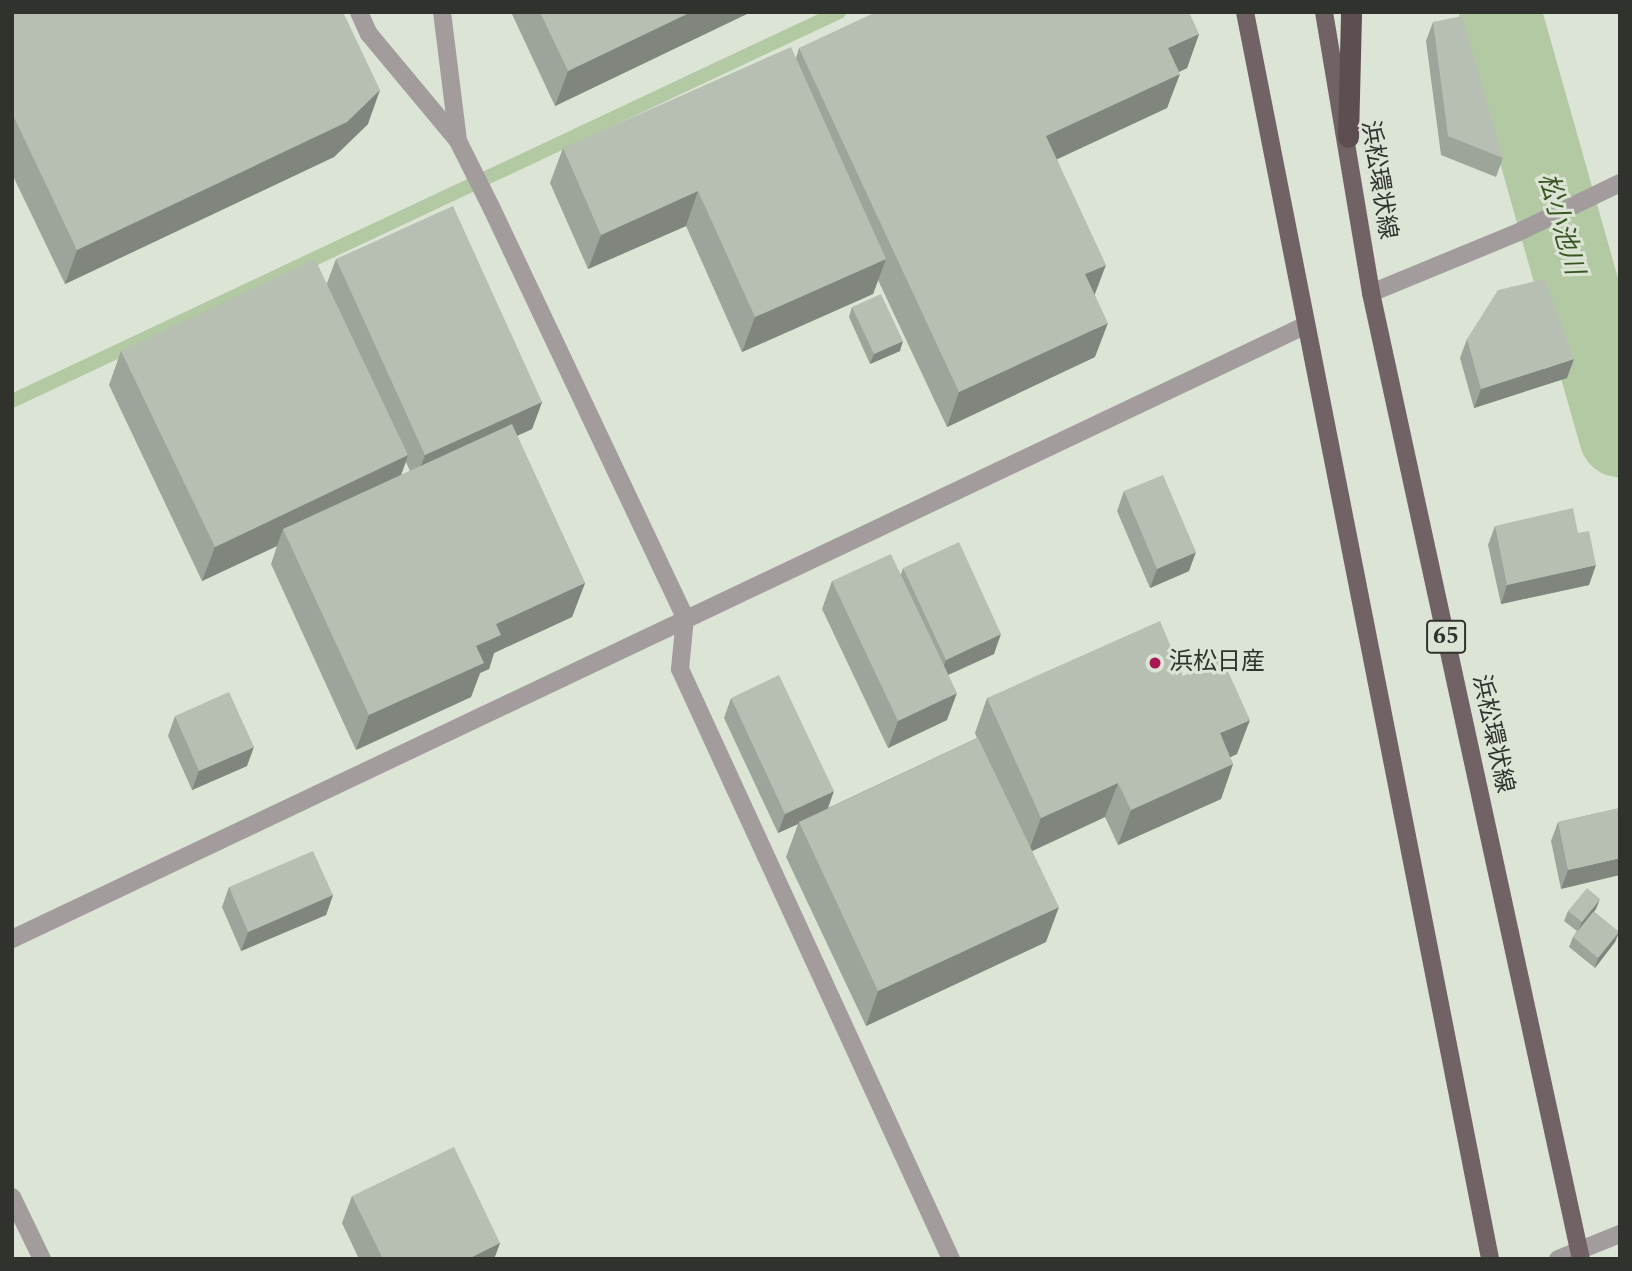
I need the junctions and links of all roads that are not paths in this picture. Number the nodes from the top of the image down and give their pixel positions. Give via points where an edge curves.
1 (359, 12) edge
2 (442, 12) edge
3 (1245, 12) edge
4 (1324, 12) edge
5 (1351, 12) edge
6 (1348, 137) junction
7 (458, 141) junction
8 (1620, 183) edge
9 (1371, 293) junction
10 (1306, 324) junction
11 (685, 618) junction
12 (12, 939) edge
13 (12, 1196) edge
14 (1620, 1234) edge
15 (1581, 1255) edge
16 (42, 1259) edge
17 (951, 1259) edge
18 (1490, 1259) edge
19 (1558, 1259) edge

1 - 7 street via 369,34
2 - 7 street
3 - 10 main road
4 - 6 main road, 浜松環状線 / 65
5 - 6 highway
6 - 9 main road, 浜松環状線 / 65
7 - 11 street
8 - 9 street via 1519,232
9 - 15 main road, 浜松環状線 / 65
10 - 11 street
10 - 18 main road
11 - 12 street
11 - 17 street via 680,669
13 - 16 street
14 - 15 street
15 - 19 street

